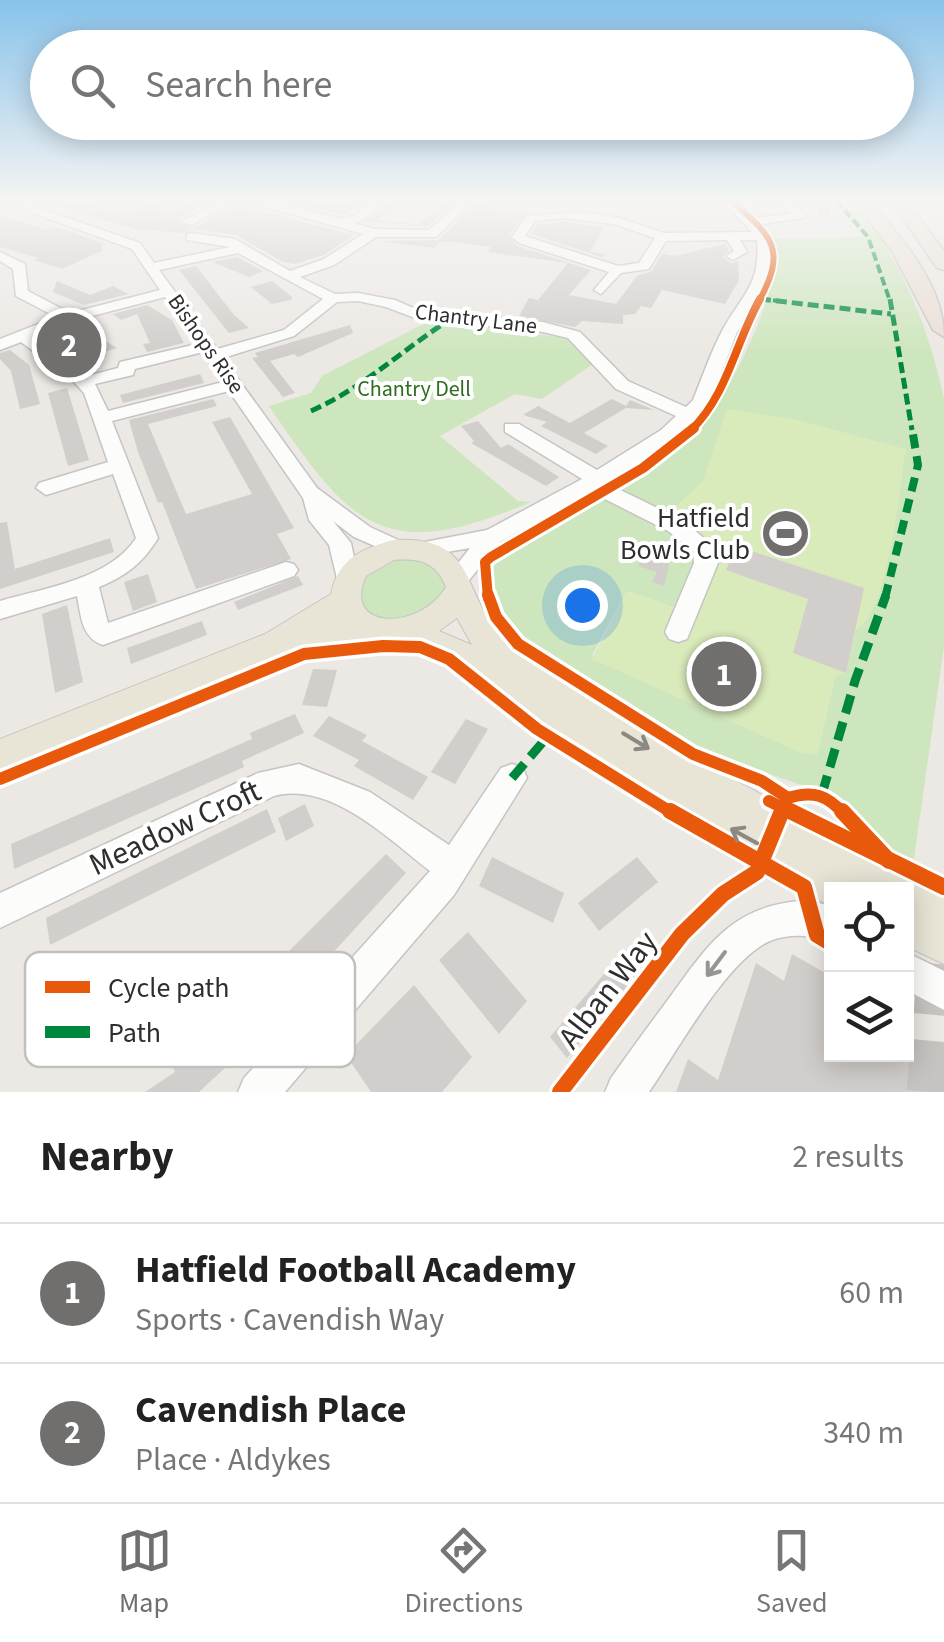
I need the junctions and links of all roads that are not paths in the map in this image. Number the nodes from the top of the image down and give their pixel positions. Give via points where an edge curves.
1 (140, 251) edge
2 (229, 251) edge
3 (242, 251) edge
4 (349, 251) edge
5 (559, 251) edge
6 (653, 251) edge
7 (766, 251) edge
8 (902, 251) edge
9 (914, 251) edge
10 (0, 256) edge
11 (154, 267) junction
12 (616, 270) junction
13 (292, 275) junction
14 (601, 290) dead end
15 (169, 292) junction
16 (333, 298) junction
17 (944, 317) edge
18 (68, 318) junction
19 (944, 330) edge
20 (24, 336) junction
21 (0, 345) edge
22 (212, 351) junction
23 (77, 377) junction
24 (235, 384) junction
25 (690, 415) junction
26 (104, 418) junction
27 (512, 428) dead end
28 (120, 464) junction
29 (594, 482) junction
30 (46, 488) dead end
31 (312, 496) junction
32 (492, 537) junction
33 (409, 549) junction
34 (286, 570) dead end
35 (86, 582) junction
36 (458, 584) junction
37 (346, 590) junction
38 (0, 610) edge
39 (367, 625) junction
40 (406, 632) junction
41 (678, 632) dead end
42 (276, 644) junction
43 (0, 756) edge
44 (512, 778) dead end
45 (453, 868) junction
46 (824, 890) edge
47 (824, 901) edge
48 (944, 906) edge
49 (0, 912) edge
50 (914, 927) edge
51 (944, 942) edge
52 (910, 972) edge
53 (355, 981) edge
54 (944, 991) edge
55 (280, 1067) edge
56 (258, 1092) edge
57 (625, 1092) edge

1 - 11 street, Bishops Rise
2 - 11 street
3 - 13 street, Chantry Lane
4 - 13 street
5 - 12 street
6 - 12 street via 644,266
7 - 25 street via 764,276
8 - 19 highway
9 - 17 highway
10 - 18 street via 20,267 21,293
11 - 15 street, Bishops Rise
12 - 14 street
13 - 16 street, Chantry Lane
15 - 18 street
15 - 22 street, Bishops Rise
16 - 22 street via 289,334
16 - 25 street, Chantry Lane via 560,330 583,340 622,385
18 - 20 street
20 - 21 street
20 - 23 street
22 - 23 street via 126,366 122,358
22 - 24 street, Bishops Rise
23 - 26 street
24 - 26 street
24 - 31 street, Bishops Rise
25 - 29 street
26 - 28 street
27 - 29 street
28 - 30 street
28 - 35 street via 147,538 134,559
29 - 32 street
29 - 41 street via 704,548 706,563
31 - 33 street, Bishops Rise via 362,532
31 - 37 street, Bishops Rise via 320,520 340,543
32 - 33 street
32 - 36 street
33 - 36 main road via 436,555 450,565
33 - 37 main road via 368,560
34 - 35 street via 103,635
35 - 38 street
36 - 40 main road via 443,617
36 -> 48 main road via 481,633 608,724 762,815
37 - 39 main road via 353,614
37 - 42 main road
39 - 40 main road
39 - 42 main road
46 -> 40 main road via 454,649
42 - 43 main road
44 - 45 street
45 - 49 street, Meadow Croft via 353,801 287,778
45 - 53 street
47 -> 57 street via 739,937
50 - 51 main road
52 - 54 street
55 - 56 street

